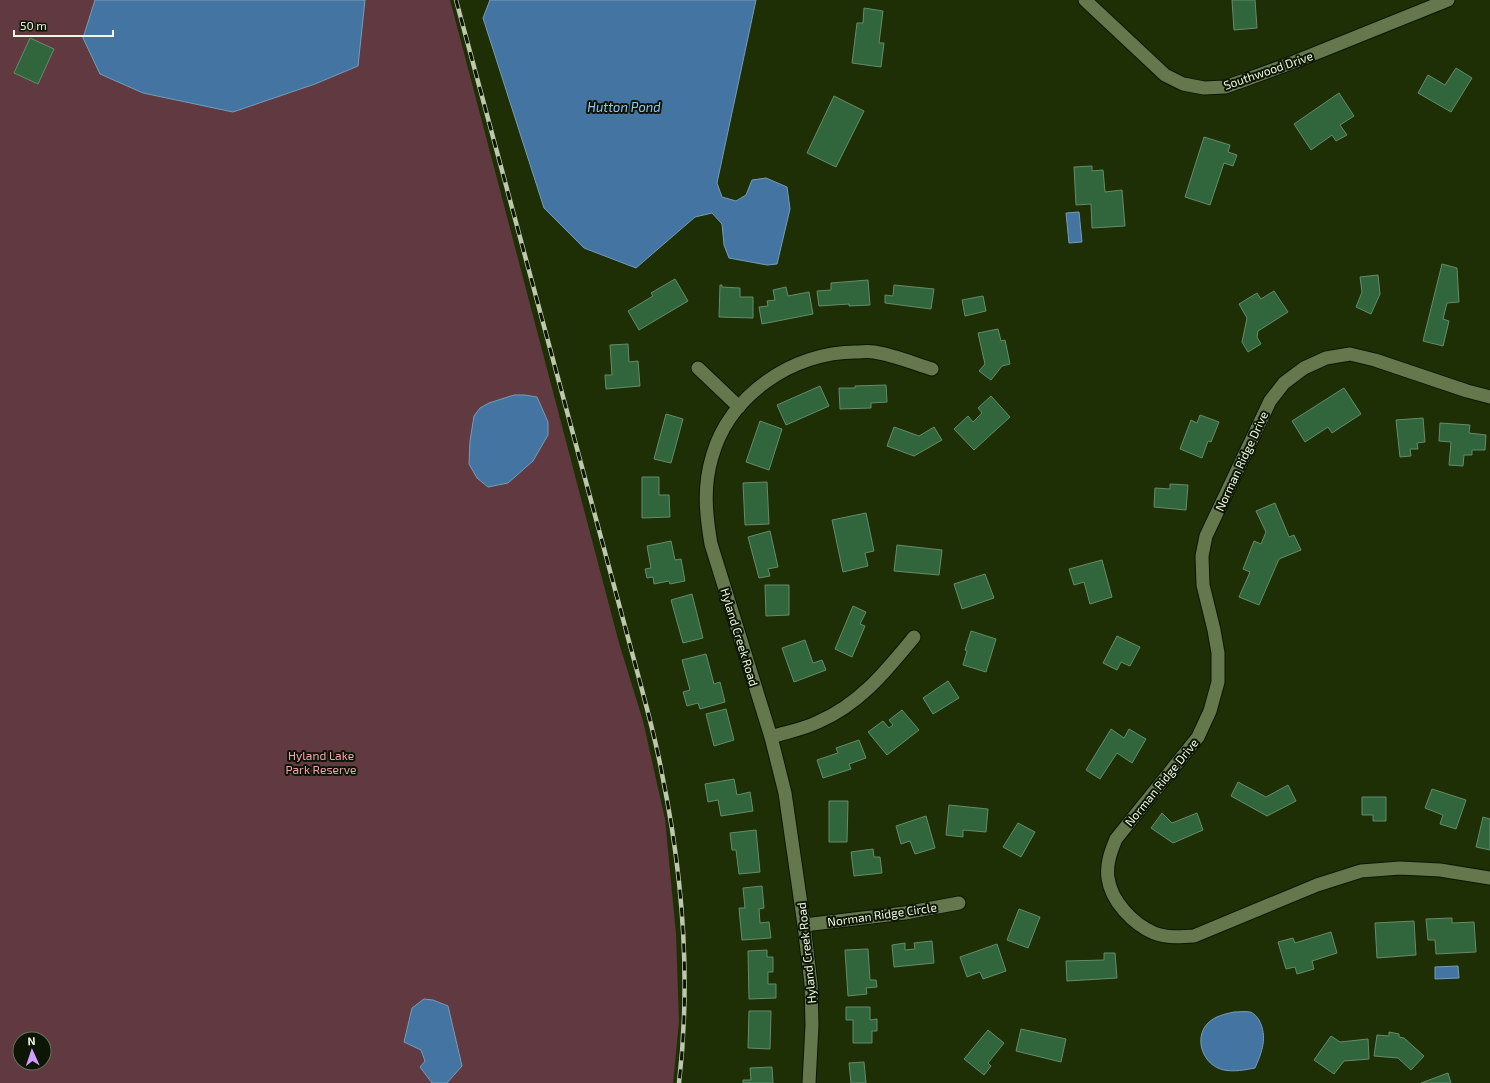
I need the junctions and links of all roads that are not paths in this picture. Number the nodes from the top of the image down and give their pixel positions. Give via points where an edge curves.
1 (1085, 0) edge
2 (1448, 0) edge
3 (698, 368) dead end
4 (932, 369) dead end
5 (1490, 397) edge
6 (739, 407) junction
7 (914, 637) dead end
8 (771, 737) junction
9 (1490, 878) edge
10 (959, 903) dead end
11 (804, 924) junction
12 (809, 1083) edge

1 - 2 street, Southwood Drive via 1165,75 1183,84 1204,88 1225,87 1245,80
3 - 6 street
4 - 6 street, Hyland Creek Road via 873,352 843,352 815,357 787,368 761,385
5 - 9 street, Norman Ridge Drive via 1350,354 1326,358 1304,368 1284,383 1270,401 1206,536 1202,556 1203,585 1218,653 1218,682 1210,711 1198,737 1116,839 1109,857 1108,878 1113,894 1122,909 1137,923 1154,933 1174,937 1194,936 1317,885 1361,871 1400,868 1440,870
6 - 8 street, Hyland Creek Road via 723,429 712,457 706,486 706,516 711,544
7 - 8 street via 873,686 847,706 818,722
8 - 11 street, Hyland Creek Road via 785,793
10 - 11 street, Norman Ridge Circle via 905,913
11 - 12 street, Hyland Creek Road via 811,984

